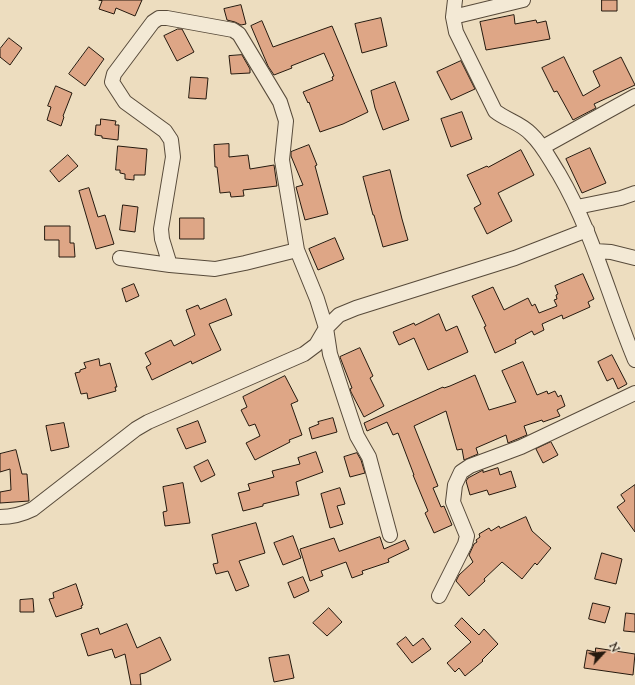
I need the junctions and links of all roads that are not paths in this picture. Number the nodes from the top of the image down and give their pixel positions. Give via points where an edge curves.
1 (455, 0) edge
2 (523, 0) edge
3 (453, 17) junction
4 (635, 96) edge
5 (543, 147) junction
6 (635, 193) edge
7 (577, 208) junction
8 (587, 230) junction
9 (297, 250) junction
10 (595, 251) junction
11 (120, 258) dead end
12 (635, 258) edge
13 (170, 265) junction
14 (326, 328) junction
15 (635, 360) edge
16 (635, 393) edge
17 (0, 517) edge
18 (390, 535) dead end
19 (439, 596) dead end

1 - 3 street
2 - 3 street
3 - 5 street via 456,32 496,111 531,133
4 - 5 street
5 - 7 street
6 - 7 street
7 - 8 street
8 - 10 street
8 - 14 street via 515,258 356,308 339,315
9 - 13 street via 215,269
9 - 13 street via 282,160 286,121 280,102 251,53 239,34 233,30 159,18 114,74 112,82 125,102 165,131 171,140 173,157 161,229
9 - 14 street
10 - 12 street
10 - 15 street
11 - 13 street
14 - 17 street via 316,345 304,354 148,422 32,509 12,517
14 - 18 street via 330,354 357,436 369,457
16 - 19 street via 521,447 470,466 462,472 455,485 453,502 467,536

